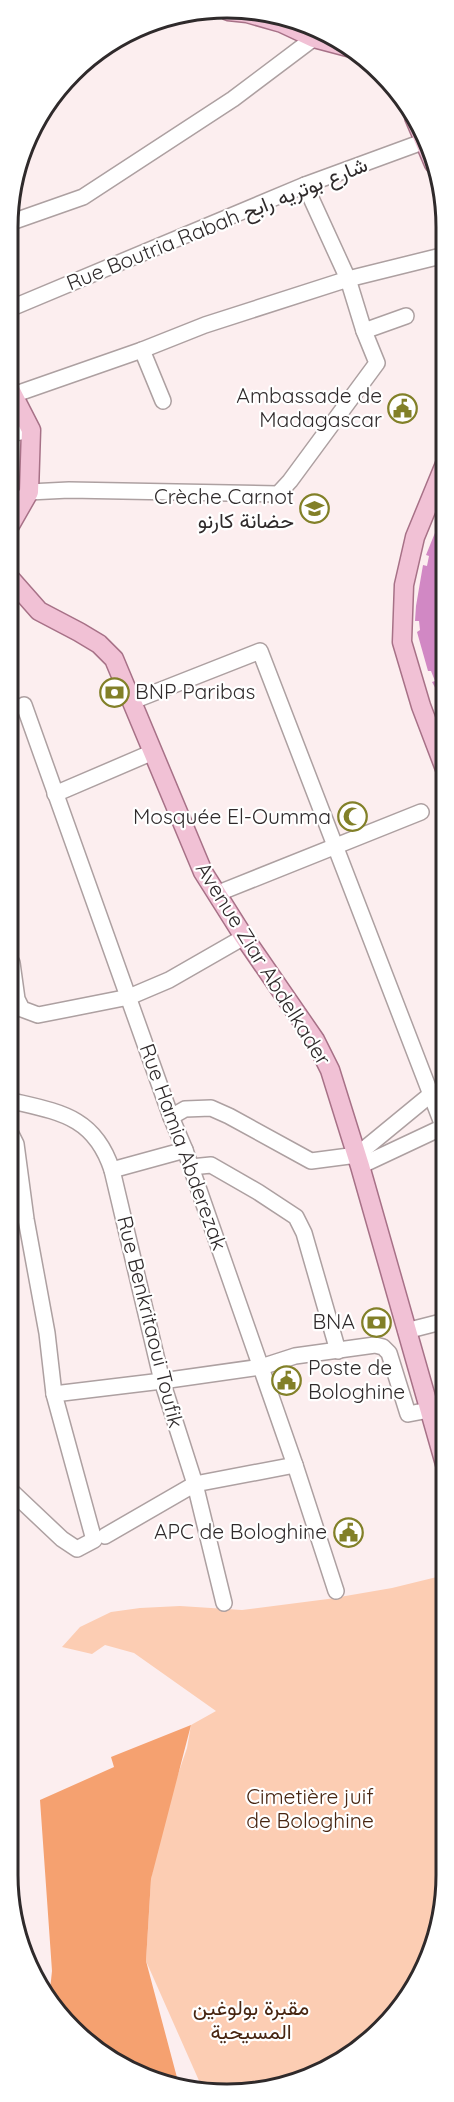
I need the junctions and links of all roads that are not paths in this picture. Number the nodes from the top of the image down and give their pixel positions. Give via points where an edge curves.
1 (307, 35) edge
2 (314, 38) joint
3 (418, 143) edge
4 (305, 185) junction
5 (19, 220) edge
6 (436, 257) edge
7 (348, 279) junction
8 (18, 305) edge
9 (406, 316) dead end
10 (364, 331) junction
11 (142, 350) junction
12 (18, 389) edge
13 (162, 401) dead end
14 (18, 405) edge
15 (31, 430) junction
16 (18, 432) edge
17 (436, 486) edge
18 (22, 498) edge
19 (18, 588) edge
20 (133, 701) junction
21 (24, 705) dead end
22 (436, 746) edge
23 (153, 752) junction
24 (55, 794) junction
25 (421, 812) dead end
26 (335, 847) junction
27 (216, 894) junction
28 (244, 937) junction
29 (129, 997) junction
30 (18, 1007) edge
31 (430, 1095) junction
32 (18, 1102) edge
33 (436, 1110) edge
34 (171, 1117) junction
35 (436, 1132) edge
36 (185, 1150) junction
37 (18, 1159) edge
38 (359, 1161) junction
39 (191, 1167) junction
40 (112, 1170) junction
41 (436, 1323) edge
42 (406, 1331) junction
43 (338, 1351) junction
44 (261, 1367) junction
45 (162, 1381) junction
46 (54, 1394) junction
47 (429, 1410) junction
48 (436, 1434) edge
49 (295, 1465) junction
50 (195, 1484) junction
51 (18, 1497) edge
52 (99, 1538) junction
53 (336, 1591) dead end
54 (224, 1603) dead end

1 - 2 main road
2 - 5 street via 233,99 84,197
3 - 4 street, Rue Boutria Rabah شارع بوتريه رابح
4 - 7 street
4 - 8 street, Rue Boutria Rabah شارع بوتريه رابح
6 - 7 street
7 - 10 street
7 - 11 street via 205,325
9 - 10 street
10 - 18 street via 377,363 278,494 69,490
11 - 12 street
11 - 13 street
14 - 15 main road
15 - 16 street
15 - 18 main road
17 - 22 main road via 415,537 404,585 402,642
19 - 20 main road, Avenue Ziar Abdelkader via 39,612 99,644 114,658
20 - 23 main road, Avenue Ziar Abdelkader
20 - 26 street via 260,651
21 - 24 street, Rue Hamia Abderezak
23 - 24 street
23 - 27 main road, Avenue Ziar Abdelkader
24 - 29 street, Rue Hamia Abderezak
25 - 26 street
26 - 27 street
26 - 31 street
27 - 28 main road, Avenue Ziar Abdelkader
28 - 29 street via 169,980
28 - 38 main road, Avenue Ziar Abdelkader via 315,1040 330,1070
29 - 30 street via 38,1015
29 - 34 street, Rue Hamia Abderezak
31 - 33 street
31 - 38 street
32 - 40 street, Rue Benkritaoui Toufik via 48,1109 92,1132 106,1150
34 - 36 street, Rue Hamia Abderezak
34 - 38 street via 185,1109 211,1108 311,1161
35 - 38 street
36 - 39 street, Rue Hamia Abderezak
36 - 40 street
37 - 46 street
38 - 42 main road, Avenue Ziar Abdelkader
39 - 43 street via 211,1165 296,1217
39 - 44 street, Rue Hamia Abderezak
40 - 45 street, Rue Benkritaoui Toufik
41 - 42 street
42 - 47 main road, Avenue Ziar Abdelkader
43 - 44 street via 295,1356
43 - 47 street via 383,1347 389,1353 408,1414
44 - 45 street
44 - 49 street, Rue Hamia Abderezak
45 - 46 street
45 - 50 street, Rue Benkritaoui Toufik
46 - 52 street via 81,1498
47 - 48 main road, Avenue Ziar Abdelkader
49 - 50 street
49 - 53 street, Rue Hamia Abderezak
50 - 52 street
50 - 54 street, Rue Benkritaoui Toufik
51 - 52 street via 77,1549

